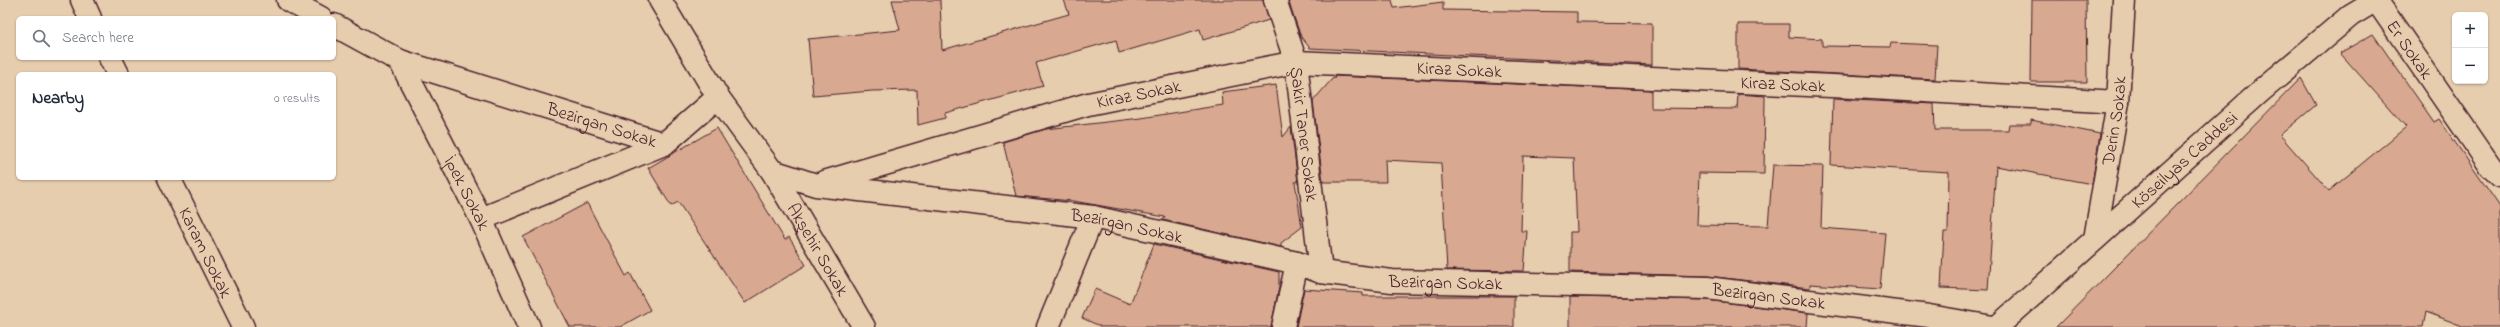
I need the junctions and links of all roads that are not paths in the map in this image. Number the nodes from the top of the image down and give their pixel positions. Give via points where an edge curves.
1 (82, 0) edge
2 (288, 0) edge
3 (660, 0) edge
4 (1275, 0) edge
5 (2124, 0) edge
6 (2376, 0) edge
7 (2347, 7) edge
8 (89, 16) edge
9 (317, 16) edge
10 (336, 26) edge
11 (111, 60) edge
12 (400, 61) junction
13 (1296, 62) junction
14 (117, 72) edge
15 (718, 97) junction
16 (2118, 102) junction
17 (664, 144) junction
18 (772, 171) junction
19 (2500, 176) edge
20 (170, 180) edge
21 (816, 185) junction
22 (1093, 217) junction
23 (481, 219) junction
24 (2095, 239) junction
25 (1297, 263) junction
26 (1322, 272) junction
27 (243, 327) edge
28 (529, 327) edge
29 (864, 327) edge
30 (1048, 327) edge
31 (1284, 327) edge
32 (1994, 327) edge
33 (1997, 327) edge

1 - 8 street
2 - 9 street
3 - 15 street
4 - 13 street, Şakir Taner Sokak
5 - 16 street, Derin Sokak
6 - 7 street, Köseilyas Caddesi
6 - 19 street, Er Sokak via 2491,167
7 - 24 street, Köseilyas Caddesi via 2261,91
10 - 12 street, Bezirgan Sokak
11 - 14 street
12 - 17 street, Bezirgan Sokak
12 - 23 street, İpek Sokak
13 - 16 street, Kiraz Sokak via 1847,86
13 - 21 street, Kiraz Sokak via 1088,104
13 - 26 street, Şakir Taner Sokak
15 - 17 street, Bezirgan Sokak
15 - 18 street
16 - 24 street, Derin Sokak
17 - 23 street
18 - 21 street, Bezirgan Sokak
18 - 29 street, Akşehir Sokak
20 - 27 street, Karam Sokak
21 - 22 street, Bezirgan Sokak
22 - 25 street, Bezirgan Sokak
22 - 30 street
23 - 28 street, İpek Sokak
24 - 33 street, Köseilyas Caddesi
25 - 26 street, Bezirgan Sokak
25 - 31 street
26 - 32 street, Bezirgan Sokak via 1392,281 1707,288 1929,316

